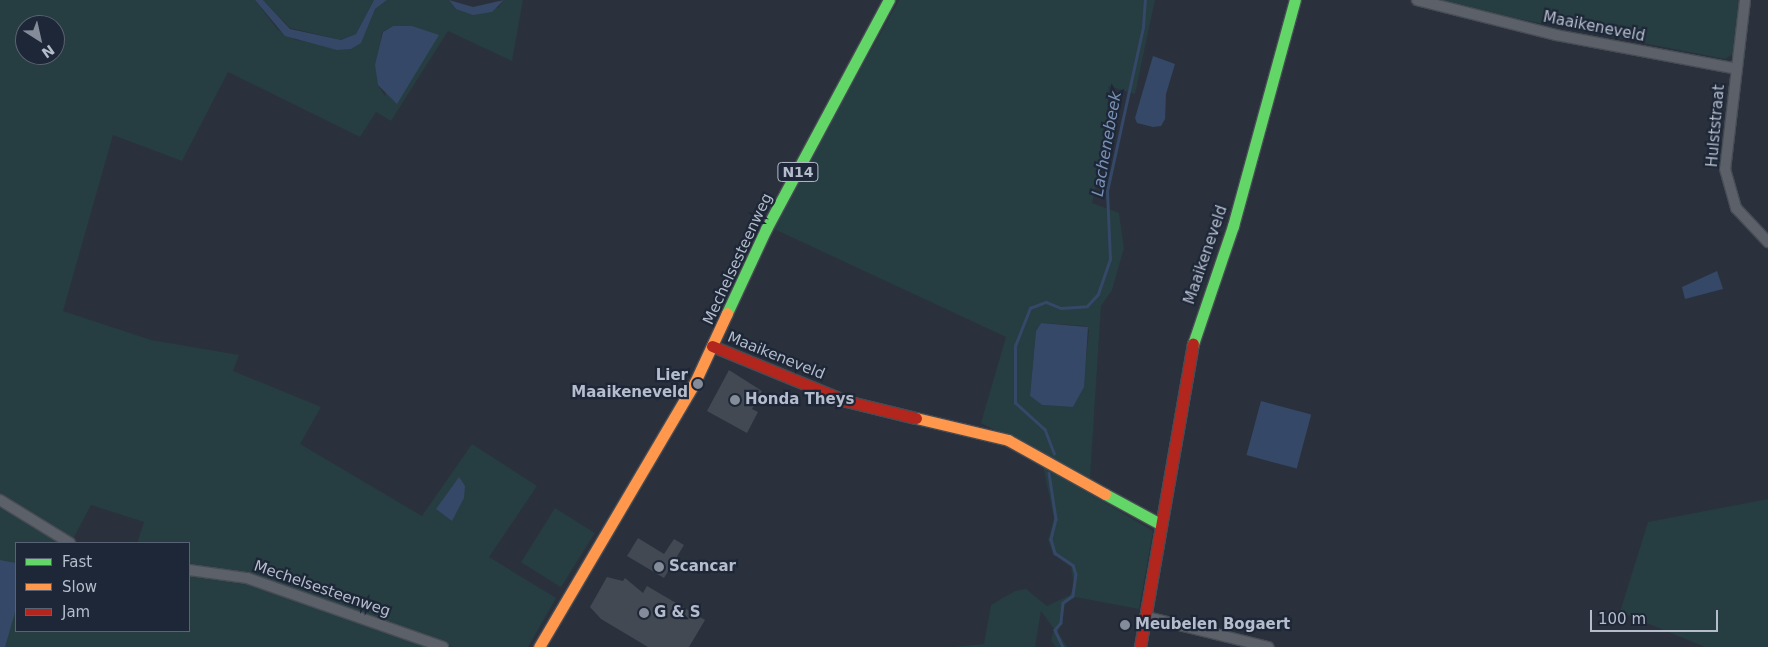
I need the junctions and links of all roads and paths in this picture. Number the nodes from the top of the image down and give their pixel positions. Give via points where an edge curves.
1 (880, 0) edge
2 (889, 0) edge
3 (1295, 0) edge
4 (1417, 0) edge
5 (1745, 0) edge
6 (1737, 69) junction
7 (1768, 242) edge
8 (712, 346) junction
9 (0, 500) edge
10 (1160, 524) junction
11 (68, 542) edge
12 (190, 570) edge
13 (1146, 617) junction
14 (443, 647) edge
15 (539, 647) edge
16 (1140, 647) edge
17 (1268, 647) edge

1 - 8 street, Mechelsesteenweg / N14 via 752,240
2 - 8 street, Mechelsesteenweg / N14 via 766,229
3 - 10 street, Maaikeneveld via 1234,226 1189,355
4 - 6 street, Maaikeneveld via 1547,33
5 - 6 street, Hulststraat
6 - 7 street, Hulststraat via 1725,169 1736,208
8 - 10 street, Maaikeneveld via 846,401 1008,440
8 - 15 street, Mechelsesteenweg / N14 via 674,420
9 - 11 street
10 - 13 street, Maaikeneveld
12 - 14 street, Mechelsesteenweg via 254,580
13 - 16 street, Maaikeneveld
13 - 17 street

